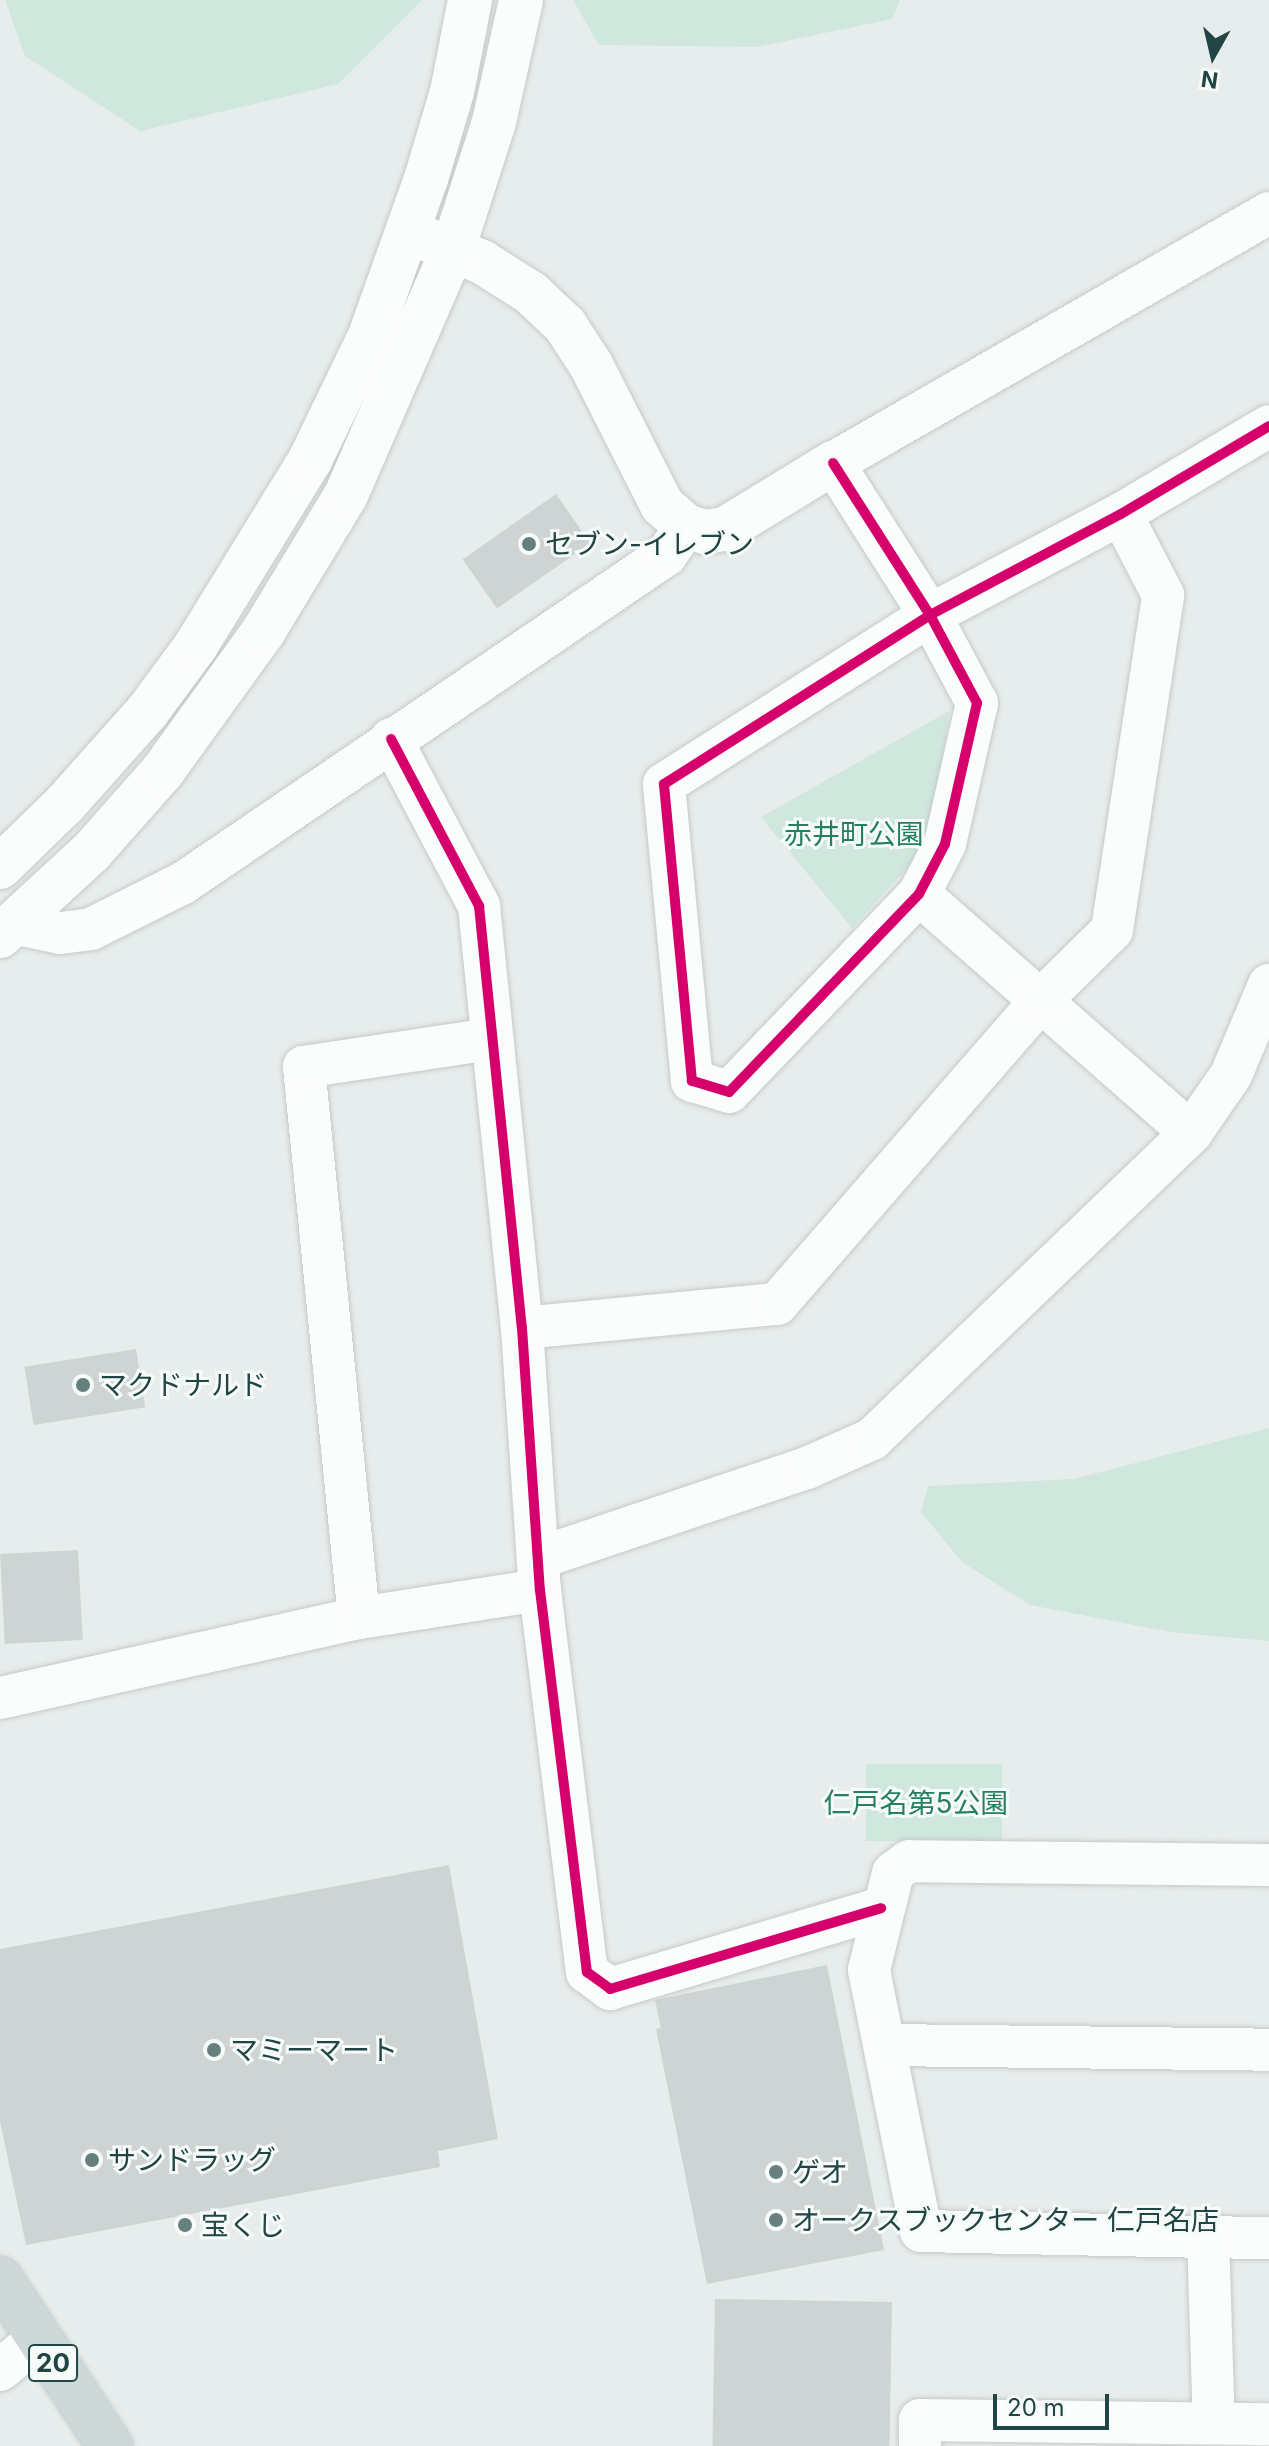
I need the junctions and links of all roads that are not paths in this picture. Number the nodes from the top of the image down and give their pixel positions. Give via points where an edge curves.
1 (470, 0) edge
2 (521, 0) edge
3 (1269, 213) edge
4 (407, 232) junction
5 (453, 249) junction
6 (1269, 426) edge
7 (833, 463) junction
8 (1121, 514) junction
9 (686, 526) junction
10 (930, 615) junction
11 (391, 739) junction
12 (0, 867) edge
13 (919, 894) junction
14 (6, 930) edge
15 (1269, 985) edge
16 (1040, 1001) junction
17 (492, 1039) junction
18 (1191, 1133) junction
19 (522, 1328) junction
20 (540, 1574) junction
21 (359, 1618) junction
22 (0, 1698) edge
23 (1269, 1865) edge
24 (881, 1908) junction
25 (885, 2045) junction
26 (1269, 2050) edge
27 (1208, 2237) junction
28 (1269, 2238) edge
29 (0, 2279) edge
30 (38, 2339) junction
31 (0, 2370) edge
32 (1214, 2423) junction
33 (1269, 2424) edge
34 (110, 2446) edge
35 (920, 2446) edge

1 - 4 street via 452,92
2 - 5 street via 494,122
3 - 7 street
4 - 5 street
4 - 12 street via 343,398 275,521 195,647 109,756
5 - 9 street via 531,293 565,325 662,505
5 - 14 street via 346,495 269,622 127,814
6 - 8 street
7 - 9 street via 725,529 705,532
7 - 10 street
8 - 10 street
8 - 16 street via 1163,595 1112,930
9 - 11 street via 666,555
10 - 13 street via 977,703 945,844
10 - 13 street via 664,784 692,1081 729,1092
11 - 14 street via 281,821 196,875 91,929
11 - 17 street via 479,906
13 - 16 street
15 - 18 street via 1231,1075
16 - 18 street
16 - 19 street via 777,1304
17 - 19 street
17 - 21 street via 304,1067
18 - 20 street via 872,1439
19 - 20 street
20 - 21 street
20 - 24 street via 587,1972 610,1989
21 - 22 street
23 - 24 street via 909,1861 893,1873
24 - 25 street via 869,1970
25 - 26 street
25 - 27 street via 921,2231
27 - 28 street
27 - 32 street
29 - 30 main road, 20
30 - 31 street
30 - 34 main road, 20
32 - 33 street
32 - 35 street via 920,2420

